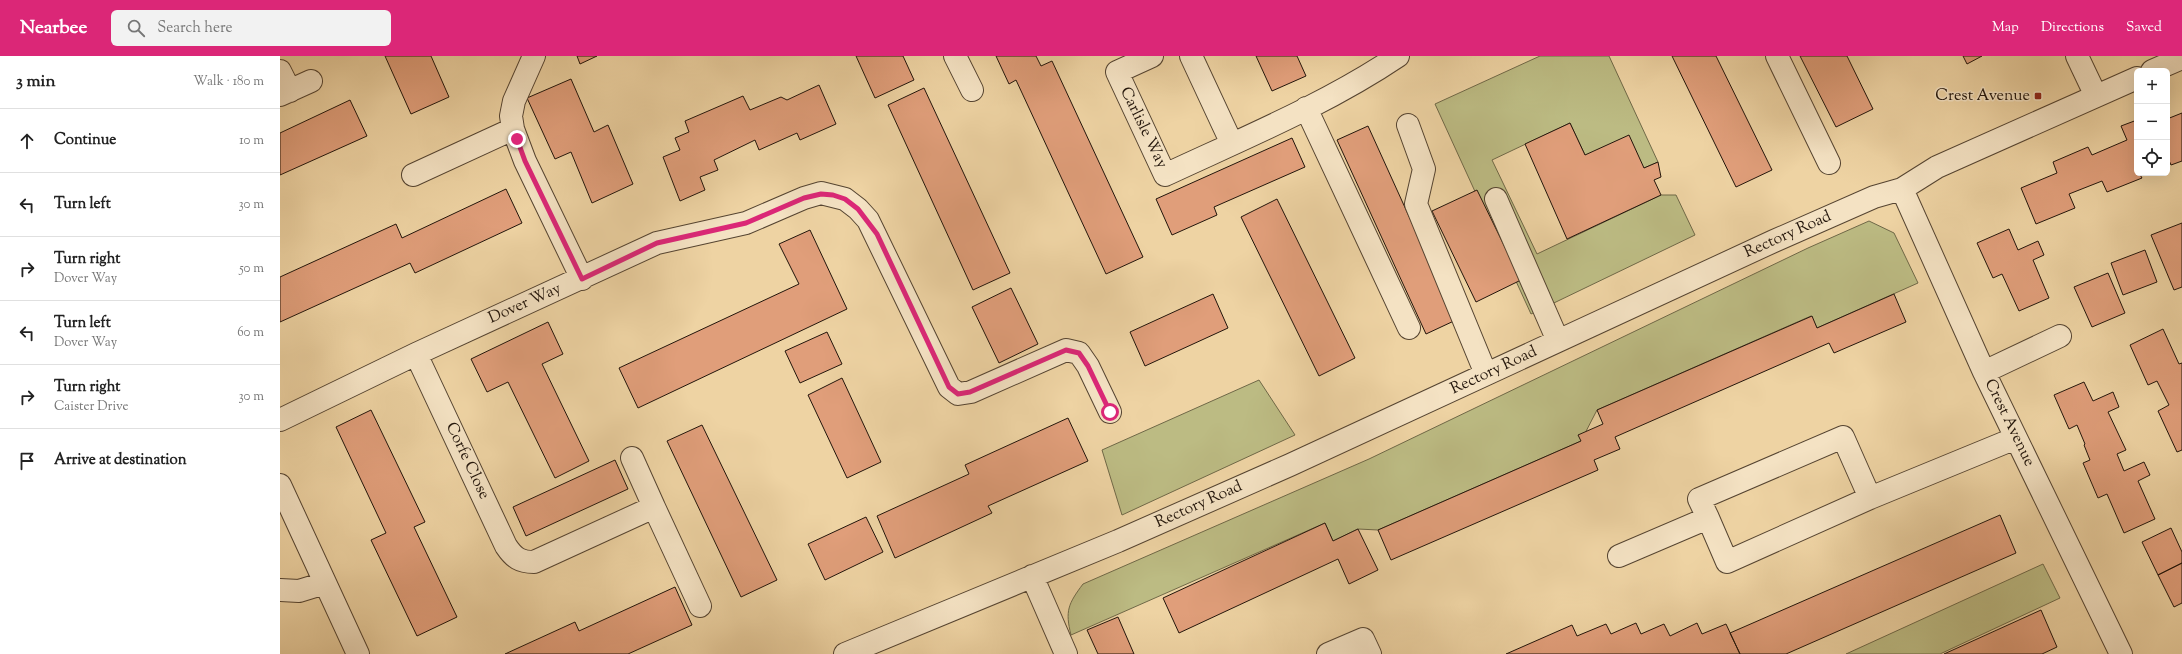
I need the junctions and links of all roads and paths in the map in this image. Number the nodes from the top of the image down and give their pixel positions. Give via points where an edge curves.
1 (955, 56) edge
2 (1152, 56) edge
3 (1191, 56) edge
4 (1398, 56) edge
5 (1777, 56) edge
6 (2077, 56) edge
7 (2182, 58) edge
8 (528, 60) edge
9 (2159, 68) edge
10 (280, 71) edge
11 (2134, 79) edge
12 (311, 81) dead end
13 (972, 90) dead end
14 (285, 93) edge
15 (2096, 96) junction
16 (1306, 108) junction
17 (1408, 125) dead end
18 (513, 128) junction
19 (1232, 144) junction
20 (1830, 163) dead end
21 (414, 175) dead end
22 (1902, 190) junction
23 (1496, 199) dead end
24 (582, 279) junction
25 (1408, 328) dead end
26 (2060, 336) dead end
27 (1558, 341) junction
28 (416, 354) junction
29 (1984, 372) junction
30 (1486, 374) junction
31 (1110, 412) dead end
32 (280, 420) edge
33 (2016, 438) junction
34 (632, 458) dead end
35 (280, 485) edge
36 (1870, 498) junction
37 (654, 507) junction
38 (1708, 518) junction
39 (1619, 556) dead end
40 (1032, 576) junction
41 (325, 583) junction
42 (280, 590) edge
43 (700, 606) dead end
44 (358, 654) edge
45 (845, 654) edge
46 (1066, 654) edge
47 (1328, 654) edge
48 (1370, 654) edge
49 (2122, 654) edge

1 - 13 street
2 - 19 street, Carlisle Way via 1117,72 1165,175
3 - 19 street
4 - 16 street, Carlisle Way
5 - 20 street
6 - 15 street
7 - 9 street
8 - 18 street via 514,101 511,116
10 - 14 street
11 - 15 street, Rectory Road
12 - 14 street
15 - 22 street, Rectory Road via 1937,167
16 - 19 street, Carlisle Way
16 - 25 street
17 - 30 street via 1424,169 1416,204
18 - 21 street
18 - 24 street via 525,161
22 - 27 street, Rectory Road via 1874,197 1817,222
22 - 29 street, Crest Avenue
23 - 27 street
24 - 28 street, Dover Way
24 - 31 street, Dover Way via 657,243 746,223 804,198 821,194 833,195 845,199 858,209 877,234 949,387 958,394 970,392 1066,350 1079,353
26 - 29 street
27 - 30 street, Rectory Road
28 - 32 street, Dover Way
28 - 37 street, Corfe Close via 506,546 514,557 524,562 534,562
29 - 33 street, Crest Avenue
30 - 40 street, Rectory Road via 1290,465
33 - 36 street
33 - 49 street, Crest Avenue
34 - 37 street
35 - 41 street
36 - 38 street via 1726,562
36 - 38 street via 1843,437 1699,499
37 - 43 street
38 - 39 street
40 - 45 street, Rectory Road
40 - 46 street
41 - 42 street via 299,591
41 - 44 street
47 - 48 street via 1363,639

